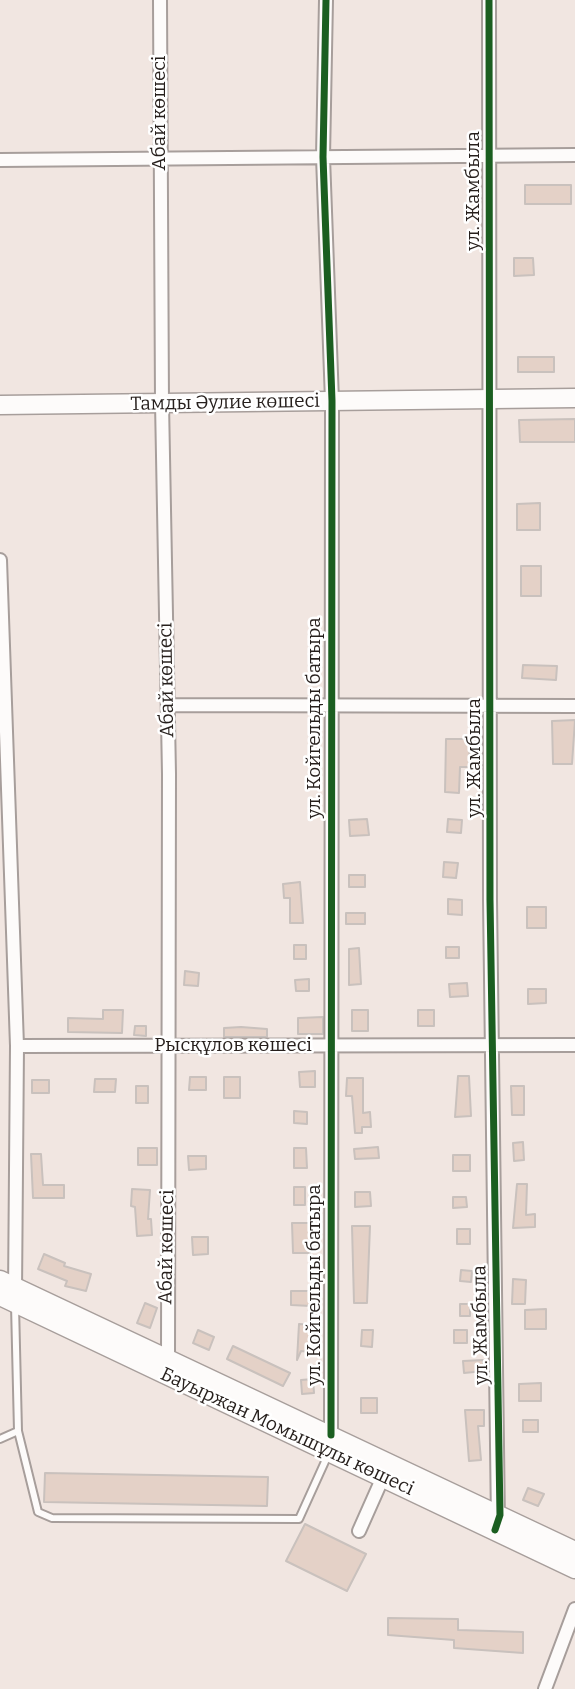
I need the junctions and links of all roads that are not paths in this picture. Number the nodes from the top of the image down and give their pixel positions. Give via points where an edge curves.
1 (160, 0) edge
2 (326, 0) edge
3 (489, 0) edge
4 (575, 155) edge
5 (489, 156) junction
6 (323, 157) junction
7 (160, 159) junction
8 (0, 160) edge
9 (575, 398) edge
10 (491, 400) junction
11 (332, 401) junction
12 (162, 403) junction
13 (0, 405) edge
14 (0, 560) edge
15 (330, 704) junction
16 (168, 705) junction
17 (491, 705) junction
18 (575, 706) edge
19 (491, 1045) junction
20 (575, 1045) edge
21 (17, 1046) junction
22 (170, 1046) junction
23 (331, 1046) junction
24 (7, 1291) edge
25 (168, 1359) junction
26 (18, 1431) junction
27 (0, 1439) edge
28 (330, 1444) junction
29 (383, 1477) junction
30 (497, 1523) junction
31 (359, 1531) dead end
32 (575, 1551) edge
33 (575, 1569) edge
34 (575, 1609) edge
35 (545, 1689) edge

1 - 7 street, Абай көшесі
2 - 6 street, ул. Койгельды батыра
3 - 5 street, ул. Жамбыла
4 - 5 street
5 - 6 street
5 - 10 street, ул. Жамбыла
6 - 7 street
6 - 11 street, ул. Койгельды батыра
7 - 8 street
7 - 12 street, Абай көшесі
9 - 10 street, Тамды Әулие көшесі
10 - 11 street, Тамды Әулие көшесі
10 - 17 street, ул. Жамбыла
11 - 12 street, Тамды Әулие көшесі
11 - 15 street, ул. Койгельды батыра
12 - 13 street, Тамды Әулие көшесі
12 - 16 street, Абай көшесі
14 - 21 street
15 - 16 street
15 - 17 street
15 - 23 street, ул. Койгельды батыра
16 - 22 street, Абай көшесі
17 - 18 street
17 - 19 street, ул. Жамбыла
19 - 20 street, Рысқұлов көшесі
19 - 23 street, Рысқұлов көшесі
19 - 30 street, ул. Жамбыла
21 - 22 street, Рысқұлов көшесі
21 - 24 street
22 - 23 street, Рысқұлов көшесі
22 - 25 street, Абай көшесі
23 - 28 street, ул. Койгельды батыра
24 - 25 street, Бауыржан Момышұлы көшесі
24 - 26 lane
24 - 28 street, Бауыржан Момышұлы көшесі
25 - 28 street, Бауыржан Момышұлы көшесі
26 - 27 lane
26 - 28 lane via 38,1512 52,1518 299,1519
28 - 29 street, Бауыржан Момышұлы көшесі
28 - 30 street, Бауыржан Момышұлы көшесі
29 - 30 street, Бауыржан Момышұлы көшесі
29 - 31 street
30 - 32 street, Бауыржан Момышұлы көшесі
30 - 33 street, Бауыржан Момышұлы көшесі
34 - 35 street

